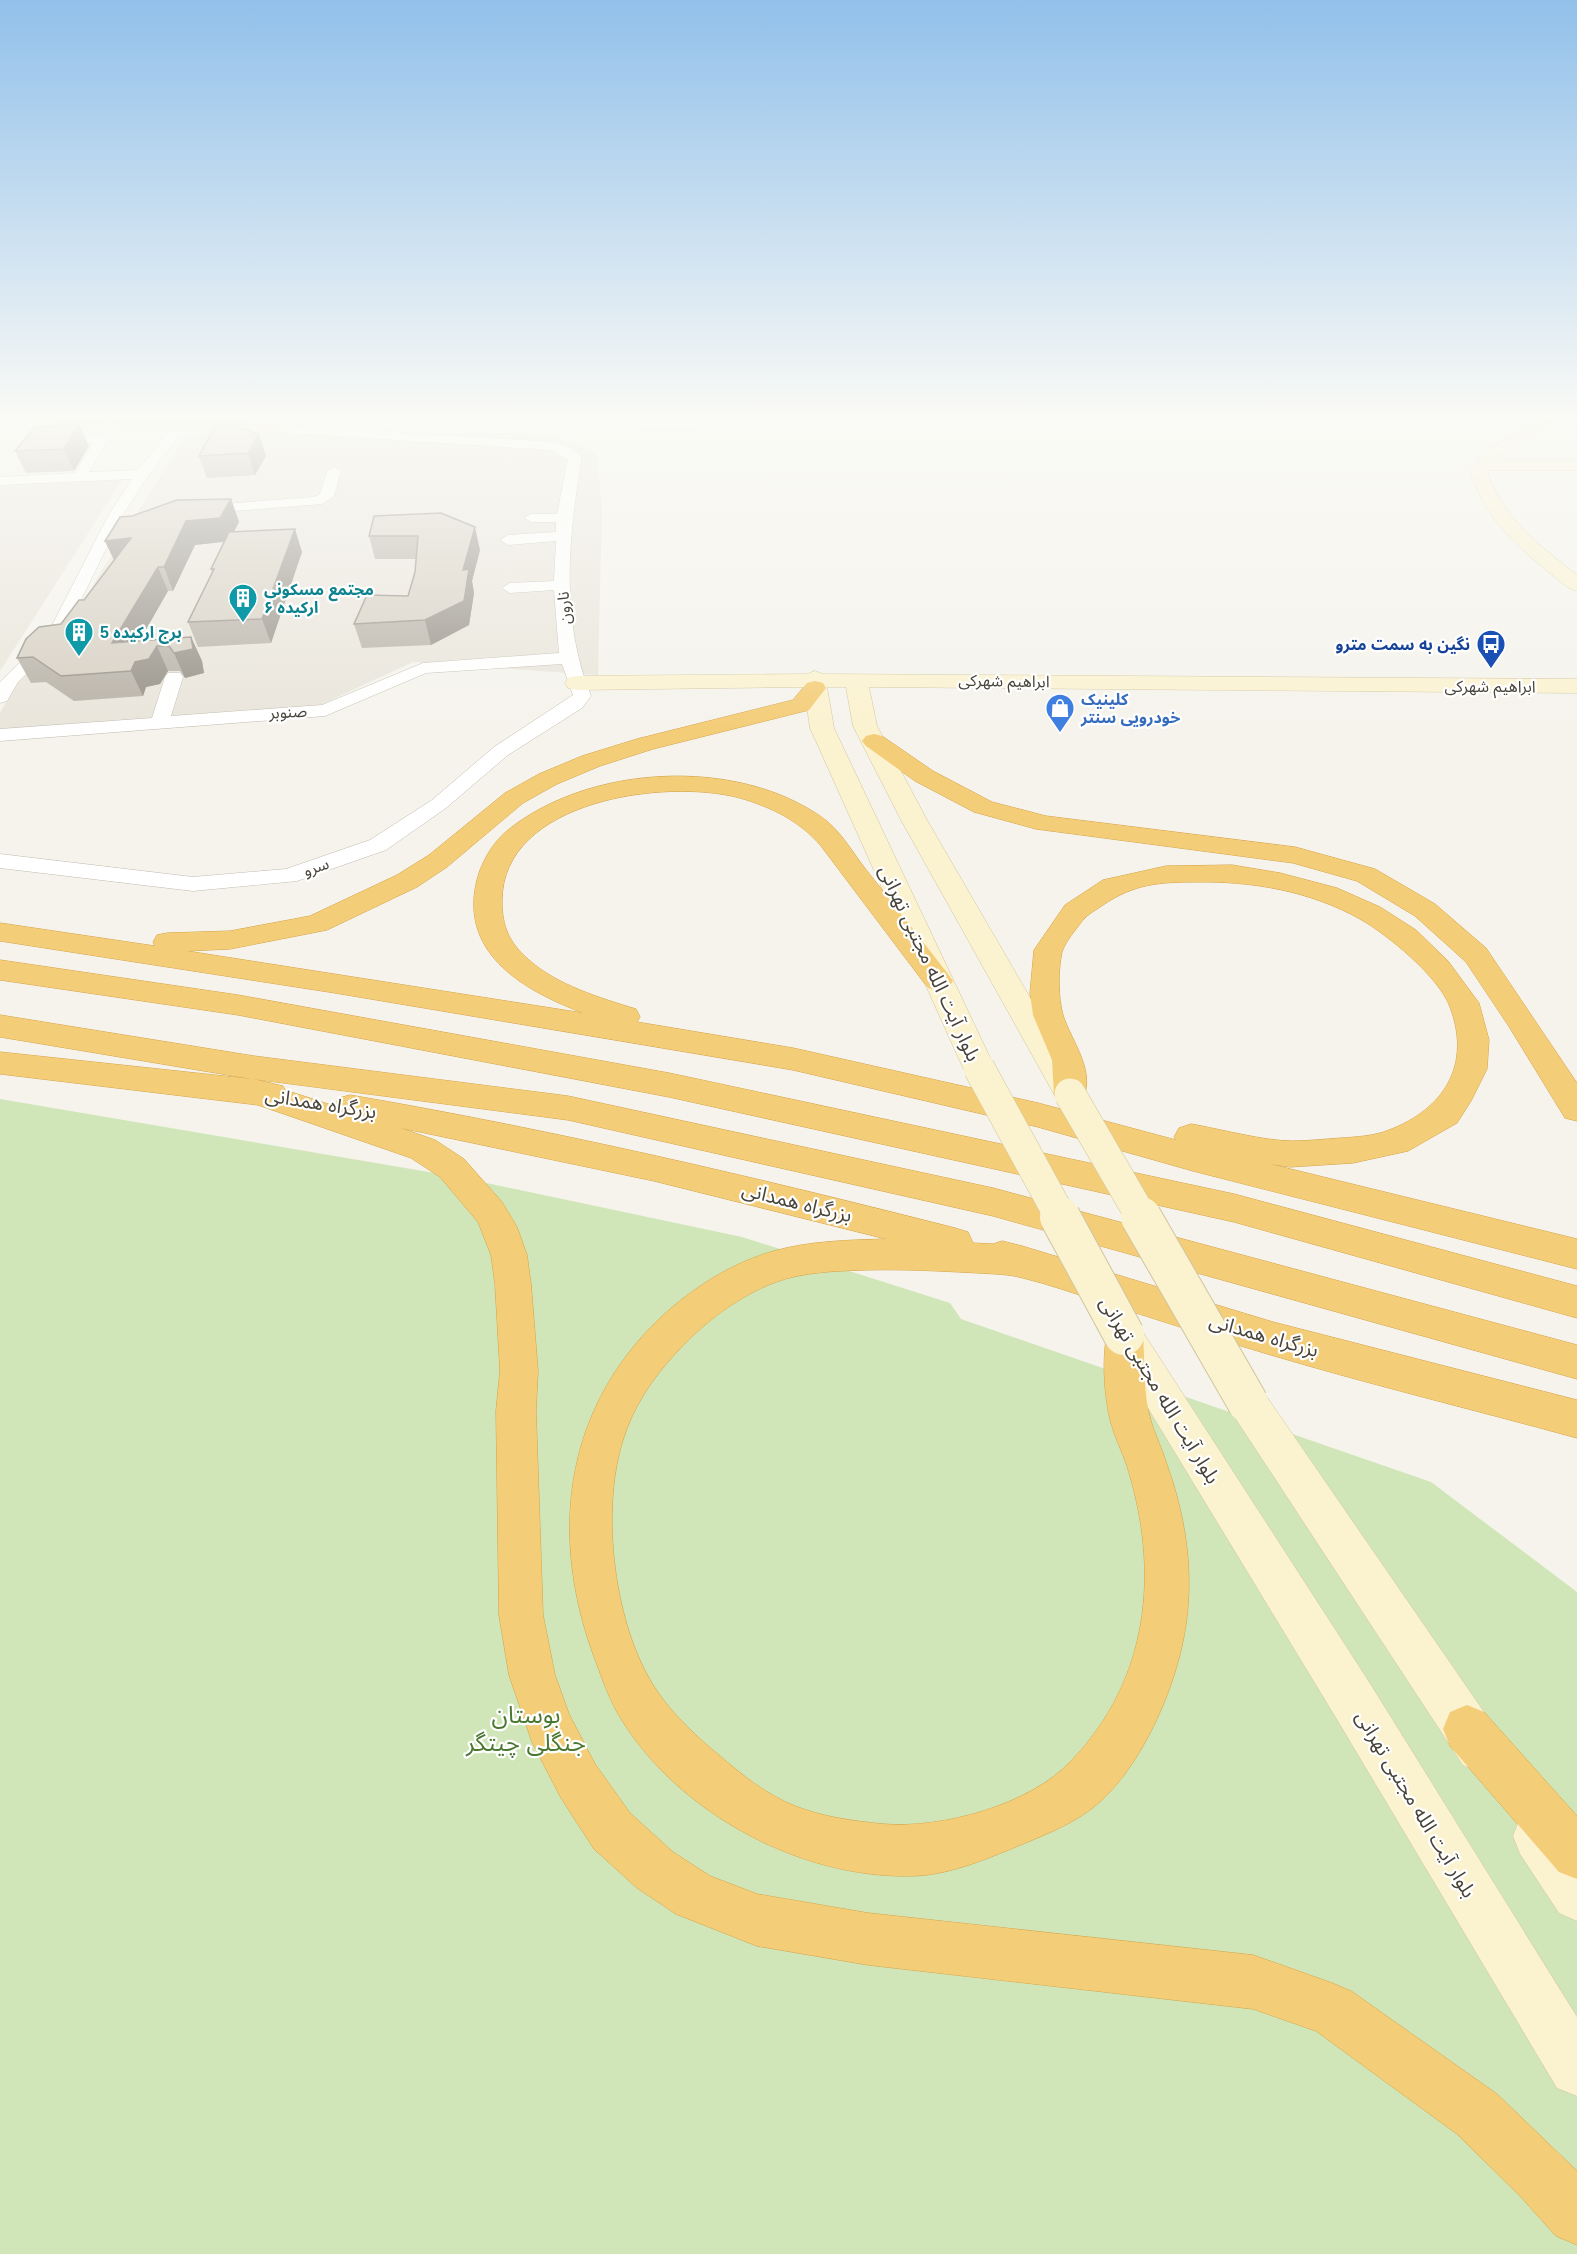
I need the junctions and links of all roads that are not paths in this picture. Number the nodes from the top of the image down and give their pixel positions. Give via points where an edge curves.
1 (113, 520) edge
2 (564, 520) edge
3 (1505, 520) edge
4 (564, 536) junction
5 (507, 540) dead end
6 (562, 585) junction
7 (1577, 585) edge
8 (510, 588) dead end
9 (568, 658) junction
10 (174, 677) edge
11 (6, 679) edge
12 (1577, 686) edge
13 (579, 689) junction
14 (816, 692) junction
15 (858, 692) junction
16 (1577, 696) edge
17 (0, 697) edge
18 (160, 722) junction
19 (0, 735) edge
20 (874, 741) junction
21 (0, 861) edge
22 (10, 933) edge
23 (0, 970) edge
24 (938, 981) junction
25 (0, 1026) edge
26 (793, 1059) junction
27 (0, 1063) edge
28 (252, 1091) junction
29 (1070, 1094) junction
30 (1577, 1109) edge
31 (1038, 1115) junction
32 (1577, 1254) edge
33 (1022, 1261) junction
34 (1577, 1302) edge
35 (1124, 1335) junction
36 (1577, 1362) edge
37 (1577, 1419) edge
38 (1467, 1729) junction
39 (1577, 1854) edge
40 (1577, 1895) edge
41 (1577, 2068) edge
42 (1577, 2215) edge

1 - 11 street via 52,639
2 - 4 street, نارون
3 - 7 main road
4 - 5 street
4 - 6 street, نارون
6 - 8 street
6 - 9 street, نارون
9 - 13 street, نارون
9 - 18 street, صنوبر via 423,669 325,710
10 - 18 street
11 - 17 street
12 - 15 main road, ابراهیم شهرکی via 1245,685
13 - 14 main road
13 - 21 street, سرو via 575,704 501,751 439,804 378,845 289,876 193,884
14 - 15 main road via 837,703
14 - 22 highway via 801,705 645,744 548,779 514,798 438,861 407,881 317,924 230,940 160,942
14 - 24 main road, بلوار آیت الله مجتبی تهرانی via 822,728
15 - 16 main road, ابراهیم شهرکی
15 - 20 main road via 865,726
18 - 19 street, صنوبر
20 - 29 main road via 914,820
20 - 30 highway via 924,776 983,807 1045,824 1295,855 1366,876 1425,910 1476,956
22 - 26 highway
23 - 34 highway via 238,1005 669,1085 1234,1208
24 - 26 highway via 828,836 792,809 750,793 679,784 614,791 567,805 546,816 515,837 505,849 489,886 491,932 520,969 622,1016
24 - 35 main road, بلوار آیت الله مجتبی تهرانی, bridge via 978,1068
25 - 36 highway, بزرگراه همدانی via 255,1068 568,1108 993,1202
26 - 31 highway
27 - 28 highway, بزرگراه همدانی
28 - 33 highway, بزرگراه همدانی via 457,1125 780,1197
28 - 42 highway via 423,1149 452,1168 499,1227 509,1255 513,1284 519,1371 516,1411 521,1615 532,1675 549,1725 578,1781 612,1831 655,1870 694,1896 757,1920 969,1952 1071,1959 1253,1982 1332,2010 1477,2114
29 - 31 highway via 1068,1060 1048,1015 1048,950 1075,911 1092,899 1113,886 1166,874 1232,873 1280,881 1327,894 1370,913 1406,937 1438,968 1464,1004 1474,1040 1471,1069 1445,1114 1396,1142 1353,1150 1290,1154
29 - 38 main road, bridge via 1248,1403
31 - 32 highway via 1192,1158
33 - 35 highway via 843,1255 777,1266 711,1298 672,1331 628,1386 602,1443 592,1490 593,1577 603,1620 622,1672 644,1713 680,1753 726,1792 778,1825 846,1846 912,1851 986,1835 1041,1811 1084,1783 1138,1713 1154,1668 1164,1621 1168,1564 1163,1521 1129,1416
33 - 37 highway, بزرگراه همدانی via 1273,1340
35 - 41 main road, بلوار آیت الله مجتبی تهرانی
38 - 39 highway
38 - 40 main road

